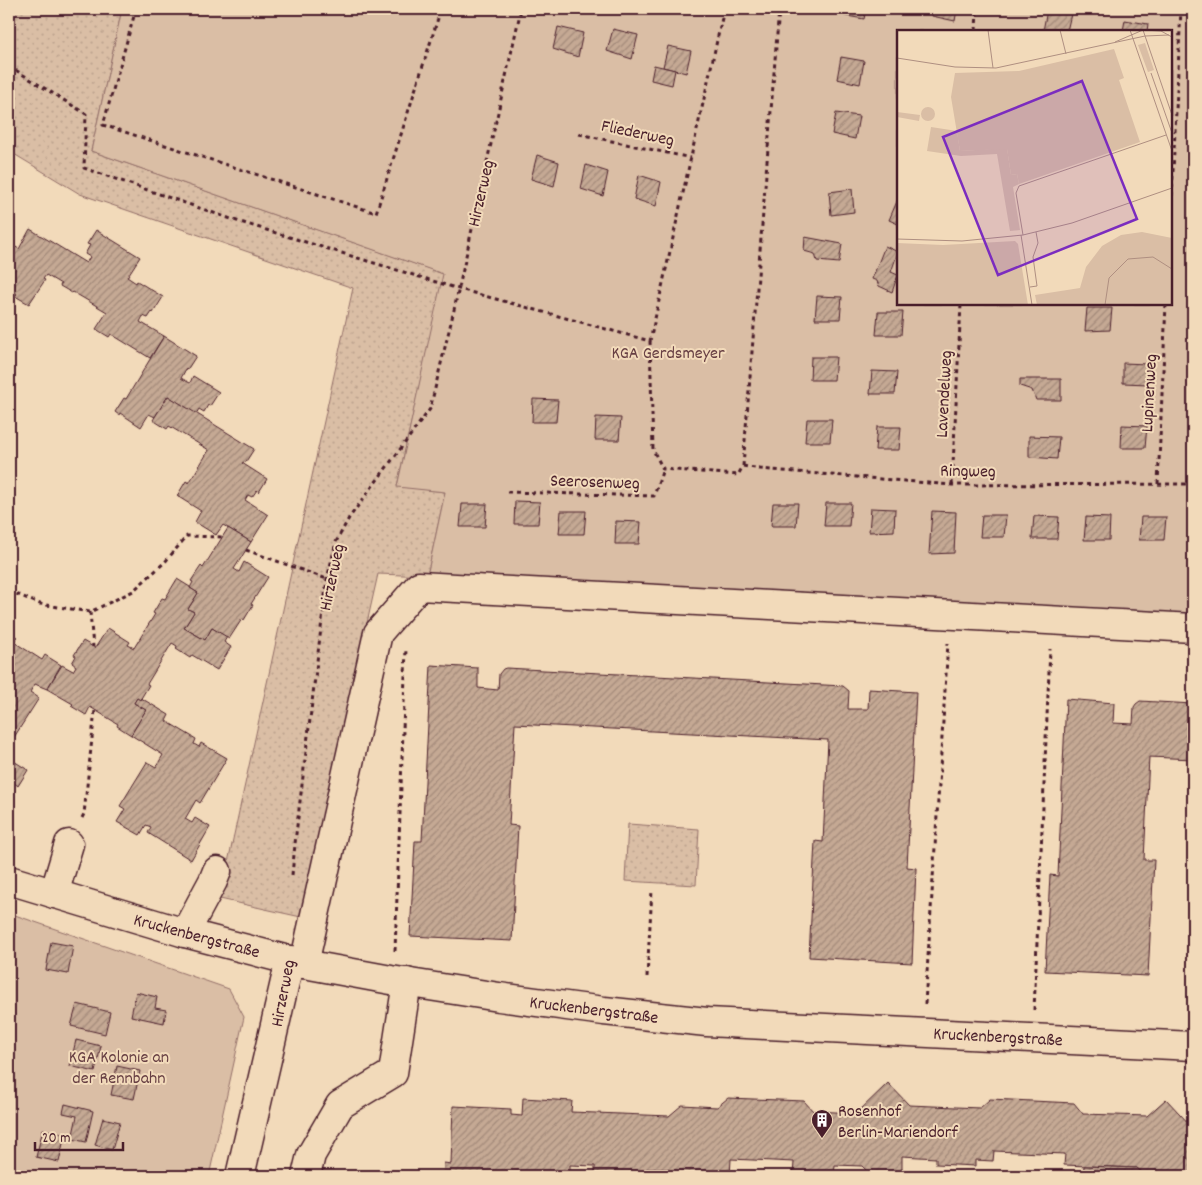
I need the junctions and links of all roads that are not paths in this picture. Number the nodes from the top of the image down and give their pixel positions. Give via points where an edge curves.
1 (1193, 628) edge
2 (69, 844) road end
3 (217, 871) dead end
4 (9, 880) edge
5 (54, 894) junction
6 (185, 934) junction
7 (297, 962) junction
8 (399, 981) junction
9 (1193, 1046) edge
10 (240, 1176) edge
11 (306, 1176) edge

1 - 7 street, Hirzerweg via 419,586 378,633
2 - 5 street
3 - 6 street
4 - 5 street, Kruckenbergstraße
5 - 6 street, Kruckenbergstraße
6 - 7 street, Kruckenbergstraße
7 - 8 street, Kruckenbergstraße
7 - 10 street, Hirzerweg
8 - 9 street, Kruckenbergstraße via 518,1000 707,1022
8 - 11 street via 393,1073 340,1105 311,1155

